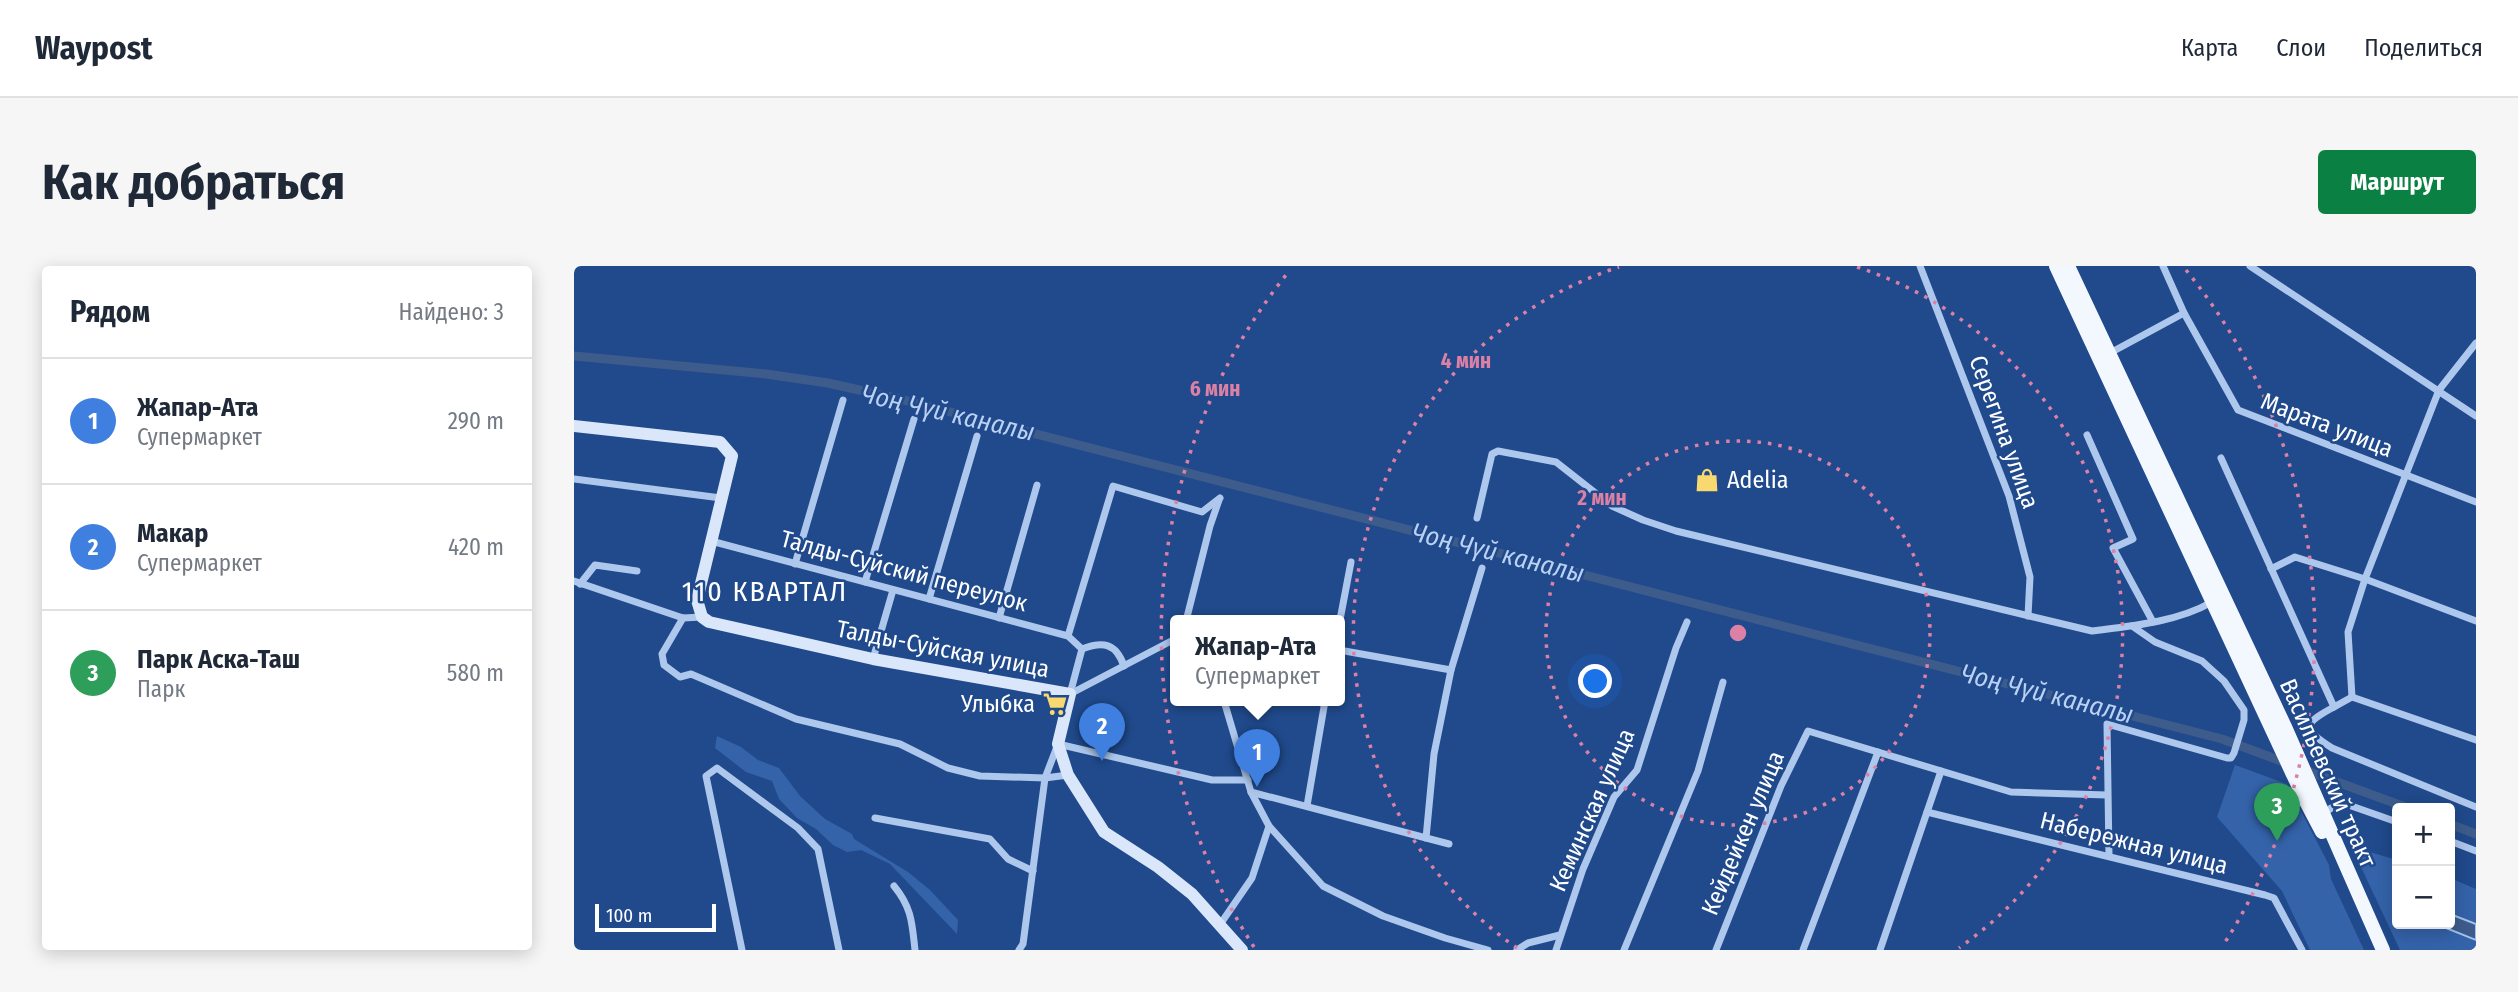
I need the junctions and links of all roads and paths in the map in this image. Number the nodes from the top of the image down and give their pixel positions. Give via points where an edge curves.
1 (1920, 266) edge
2 (2056, 266) edge
3 (2068, 266) edge
4 (2163, 266) edge
5 (2250, 266) edge
6 (2184, 313) junction
7 (2476, 343) edge
8 (2109, 353) junction
9 (2439, 390) junction
10 (844, 400) dead end
11 (2476, 416) edge
12 (914, 419) dead end
13 (574, 426) edge
14 (2087, 435) dead end
15 (977, 436) dead end
16 (2221, 458) dead end
17 (2406, 475) junction
18 (574, 479) edge
19 (1037, 485) dead end
20 (721, 498) junction
21 (2476, 502) edge
22 (1477, 518) dead end
23 (710, 541) junction
24 (1351, 562) dead end
25 (795, 564) junction
26 (1482, 568) dead end
27 (2271, 569) junction
28 (637, 571) dead end
29 (2365, 579) junction
30 (577, 582) edge
31 (865, 582) junction
32 (893, 590) junction
33 (929, 599) junction
34 (2213, 602) junction
35 (1188, 615) edge
36 (1341, 615) edge
37 (2028, 616) junction
38 (702, 617) junction
39 (683, 618) junction
40 (999, 618) junction
41 (2476, 621) edge
42 (1687, 622) dead end
43 (2153, 622) junction
44 (2132, 626) junction
45 (1068, 636) junction
46 (1170, 642) edge
47 (1082, 649) junction
48 (1345, 651) edge
49 (873, 659) junction
50 (1124, 666) junction
51 (1451, 670) junction
52 (1723, 682) dead end
53 (1070, 694) junction
54 (2352, 697) junction
55 (1226, 706) edge
56 (1324, 706) edge
57 (2334, 706) junction
58 (1808, 731) joint
59 (2476, 740) edge
60 (1058, 744) junction
61 (1878, 752) junction
62 (1941, 771) junction
63 (1068, 775) junction
64 (1045, 778) junction
65 (1248, 780) junction
66 (1251, 792) junction
67 (2107, 795) junction
68 (2310, 798) junction
69 (1307, 806) junction
70 (2476, 807) edge
71 (1927, 812) junction
72 (2323, 813) junction
73 (875, 818) dead end
74 (2392, 820) edge
75 (1269, 826) junction
76 (1426, 838) junction
77 (2455, 843) edge
78 (1449, 844) dead end
79 (2476, 850) edge
80 (2109, 856) junction
81 (1033, 871) junction
82 (894, 887) dead end
83 (2357, 895) junction
84 (1219, 926) junction
85 (1560, 935) junction
86 (742, 950) edge
87 (839, 950) edge
88 (915, 950) edge
89 (1020, 950) edge
90 (1242, 950) edge
91 (1488, 950) edge
92 (1517, 950) edge
93 (1556, 950) edge
94 (1623, 950) edge
95 (1716, 950) edge
96 (1803, 950) edge
97 (1880, 950) edge
98 (2302, 950) edge
99 (2383, 950) edge

1 - 37 street, Серегина улица via 2009,496 2030,578
2 - 34 main road, Васильевский тракт
3 - 8 main road, Васильевский тракт
4 - 6 street, Марата улица
5 - 9 street
6 - 8 street
6 - 17 street, Марата улица via 2243,414
7 - 9 street
8 - 68 main road, Васильевский тракт via 2286,729
9 - 11 street
9 - 17 street
10 - 25 street
12 - 31 street
13 - 20 street via 720,442 732,456
14 - 43 street via 2133,539 2113,548
15 - 33 street
16 - 27 street
17 - 21 street, Марата улица
17 - 29 street
18 - 20 street
19 - 40 street
20 - 23 street
22 - 37 street via 1492,454 1498,451 1556,462 1612,506 1676,531
23 - 25 street, Талды-Суйский переулок
23 - 38 street via 697,600
24 - 36 street
25 - 31 street, Талды-Суйский переулок
26 - 51 street
27 - 29 street via 2295,557
27 - 57 street
28 - 30 street via 595,565
29 - 41 street
29 - 54 street via 2348,632
30 - 39 street, Талды-Суйская улица
31 - 32 street, Талды-Суйский переулок
32 - 33 street, Талды-Суйский переулок
32 - 49 street
33 - 40 street, Талды-Суйский переулок
34 - 43 street
34 - 68 main road, Васильевский тракт
35 - 45 street via 1220,498 1202,512 1113,486
37 - 44 street via 2092,631
38 - 39 street, Талды-Суйская улица
38 - 49 street, Талды-Суйская улица
39 - 64 street via 662,654 664,665 680,677 691,674 796,719 901,744 948,768 979,776
40 - 45 street, Талды-Суйский переулок
42 - 85 street, Кеминская улица via 1637,769 1614,797
43 - 44 street
44 - 67 street via 2154,642 2202,661 2224,681 2244,710 2244,720 2231,758 2107,724
45 - 47 street, Талды-Суйский переулок
46 - 50 street, Талды-Суйская улица
47 - 50 street via 1096,643 1108,645 1120,654
47 - 53 street
48 - 51 street
49 - 53 street, Талды-Суйская улица
50 - 53 street, Талды-Суйская улица
51 - 76 street via 1434,754
52 - 94 street via 1698,771
53 - 60 street
54 - 57 street
54 - 59 street
55 - 65 street
56 - 69 street
57 - 70 street via 2311,722 2312,735 2332,748
58 - 61 street, Набережная улица
58 - 95 street, Кейдейкен улица via 1781,786
60 - 63 street
60 - 64 street
60 - 65 street via 1212,780
61 - 62 street, Набережная улица
61 - 96 street
62 - 67 street, Набережная улица via 2011,792
62 - 71 street
63 - 64 street
63 - 84 street via 1104,832 1192,894
64 - 81 street
65 - 66 street
66 - 69 street
66 - 75 street
67 - 80 street
68 - 72 main road, Васильевский тракт
68 - 83 main road, Васильевский тракт
69 - 76 street
71 - 80 street, Набережная улица
71 - 97 street
72 - 74 street via 2340,803
72 - 83 main road, Васильевский тракт
73 - 81 street via 990,839 1008,859
75 - 84 street via 1252,878
75 - 91 street via 1323,886 1383,916
76 - 78 street
77 - 79 street
80 - 98 street, Набережная улица via 2274,898
81 - 89 street
82 - 88 street via 906,900
83 - 99 main road
84 - 90 street
85 - 92 street
85 - 93 street, Кеминская улица
86 - 87 street via 706,776 717,768 798,828 818,849

